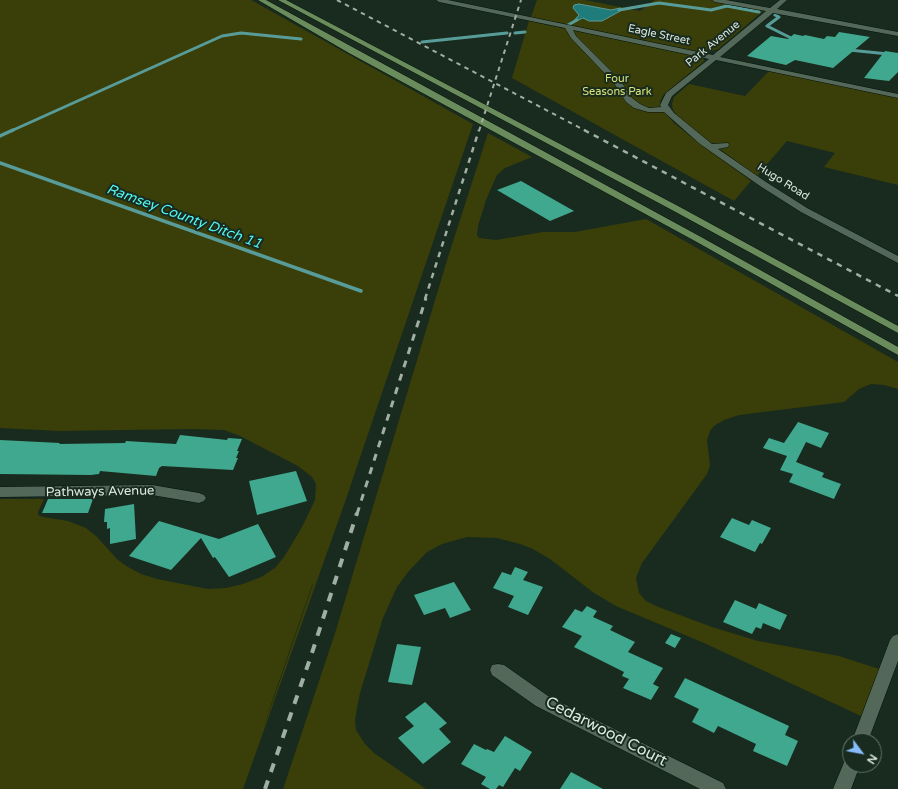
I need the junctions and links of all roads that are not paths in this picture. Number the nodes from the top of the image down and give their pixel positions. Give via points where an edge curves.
1 (261, 0) edge
2 (281, 0) edge
3 (439, 0) edge
4 (715, 0) edge
5 (784, 0) edge
6 (772, 10) junction
7 (568, 27) junction
8 (898, 34) edge
9 (712, 58) junction
10 (898, 96) edge
11 (666, 109) junction
12 (725, 145) dead end
13 (710, 147) junction
14 (898, 260) edge
15 (898, 330) edge
16 (898, 352) edge
17 (0, 492) edge
18 (199, 498) dead end
19 (898, 640) edge
20 (498, 670) dead end
21 (863, 733) edge
22 (848, 773) edge
23 (717, 789) edge
24 (842, 789) edge

1 - 16 main road
2 - 15 main road via 669,204
3 - 7 street, Eagle Street
4 - 6 street
5 - 6 street, Park Avenue
6 - 8 street
6 - 9 street, Park Avenue
7 - 9 street, Eagle Street
7 - 11 street via 573,37 617,82 629,100 648,110
9 - 10 street, Eagle Street via 829,85
9 - 11 street, Park Avenue via 669,95 664,105
11 - 13 street, Hugo Road
12 - 13 street
13 - 14 street, Hugo Road via 804,210
17 - 18 street, Pathways Avenue via 152,490
19 - 21 street
20 - 23 street, Cedarwood Court via 542,700
22 - 24 street

